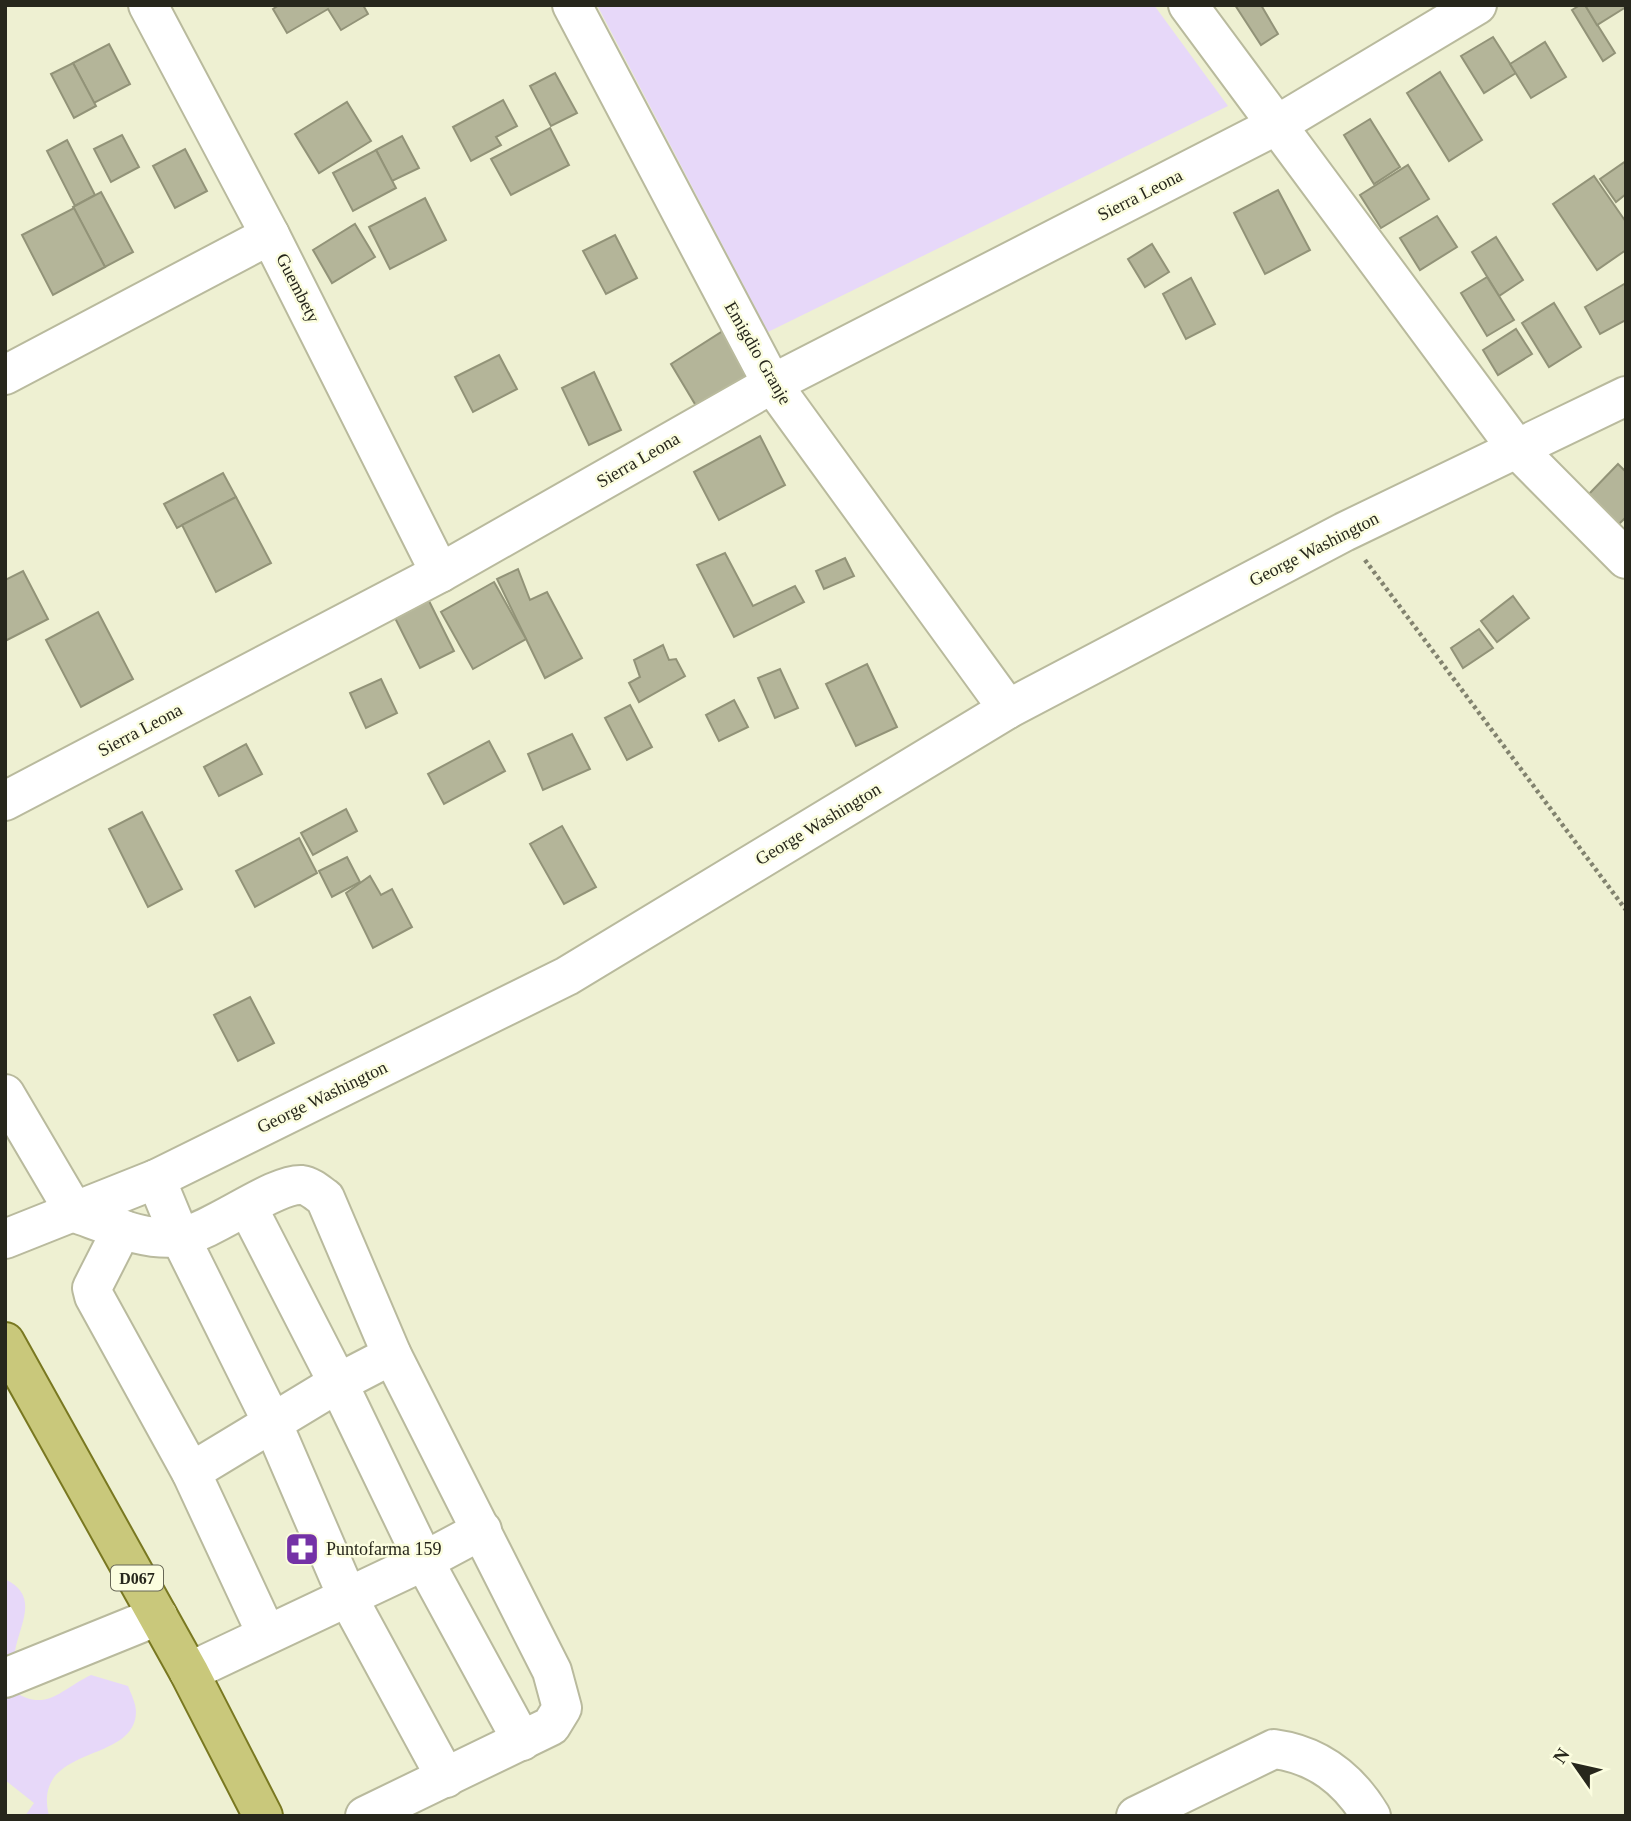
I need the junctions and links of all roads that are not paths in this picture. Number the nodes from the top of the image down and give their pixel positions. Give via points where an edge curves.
1 (148, 5) edge
2 (572, 5) edge
3 (1188, 5) edge
4 (1477, 5) edge
5 (1275, 126) junction
6 (270, 235) junction
7 (5, 374) edge
8 (772, 384) junction
9 (1626, 397) edge
10 (1517, 449) junction
11 (1626, 559) edge
12 (440, 573) junction
13 (1008, 709) junction
14 (5, 801) edge
15 (5, 1094) edge
16 (156, 1179) junction
17 (248, 1208) junction
18 (75, 1213) junction
19 (122, 1229) junction
20 (180, 1237) junction
21 (5, 1239) edge
22 (5, 1342) edge
23 (392, 1355) junction
24 (338, 1383) junction
25 (272, 1422) junction
26 (191, 1472) junction
27 (482, 1530) junction
28 (424, 1561) junction
29 (347, 1596) junction
30 (158, 1616) junction
31 (266, 1633) junction
32 (189, 1672) junction
33 (5, 1678) edge
34 (522, 1741) junction
35 (446, 1778) junction
36 (263, 1816) edge
37 (365, 1816) edge
38 (1136, 1816) edge
39 (1371, 1816) edge

1 - 6 street
2 - 8 street, Emigdio Granje
3 - 5 street
4 - 5 street, Sierra Leona
5 - 8 street, Sierra Leona
5 - 10 street
6 - 7 street, Guembety
6 - 12 street, Guembety
8 - 12 street, Sierra Leona
8 - 13 street, Emigdio Granje
9 - 10 street, George Washington
10 - 11 street
10 - 13 street, George Washington via 1344,532
12 - 14 street, Sierra Leona
13 - 16 street, George Washington via 567,975
15 - 18 street
16 - 18 street, George Washington
16 - 20 street
17 - 20 street
17 - 23 street via 284,1186 304,1185 325,1198
17 - 24 street
18 - 19 street
18 - 21 street, George Washington
19 - 20 street
19 - 26 street via 92,1288 94,1296
20 - 25 street
22 - 30 main road, D067
23 - 24 street
23 - 27 street
24 - 25 street
24 - 28 street
25 - 26 street
25 - 29 street
26 - 31 street
27 - 28 street
27 - 34 street via 552,1671 562,1708 551,1726
28 - 29 street
28 - 34 street
29 - 31 street
29 - 35 street
30 - 32 main road, D067
30 - 33 street
31 - 32 street
32 - 36 main road, D067
34 - 35 street
35 - 37 street
38 - 39 street via 1275,1749 1293,1751 1339,1774

